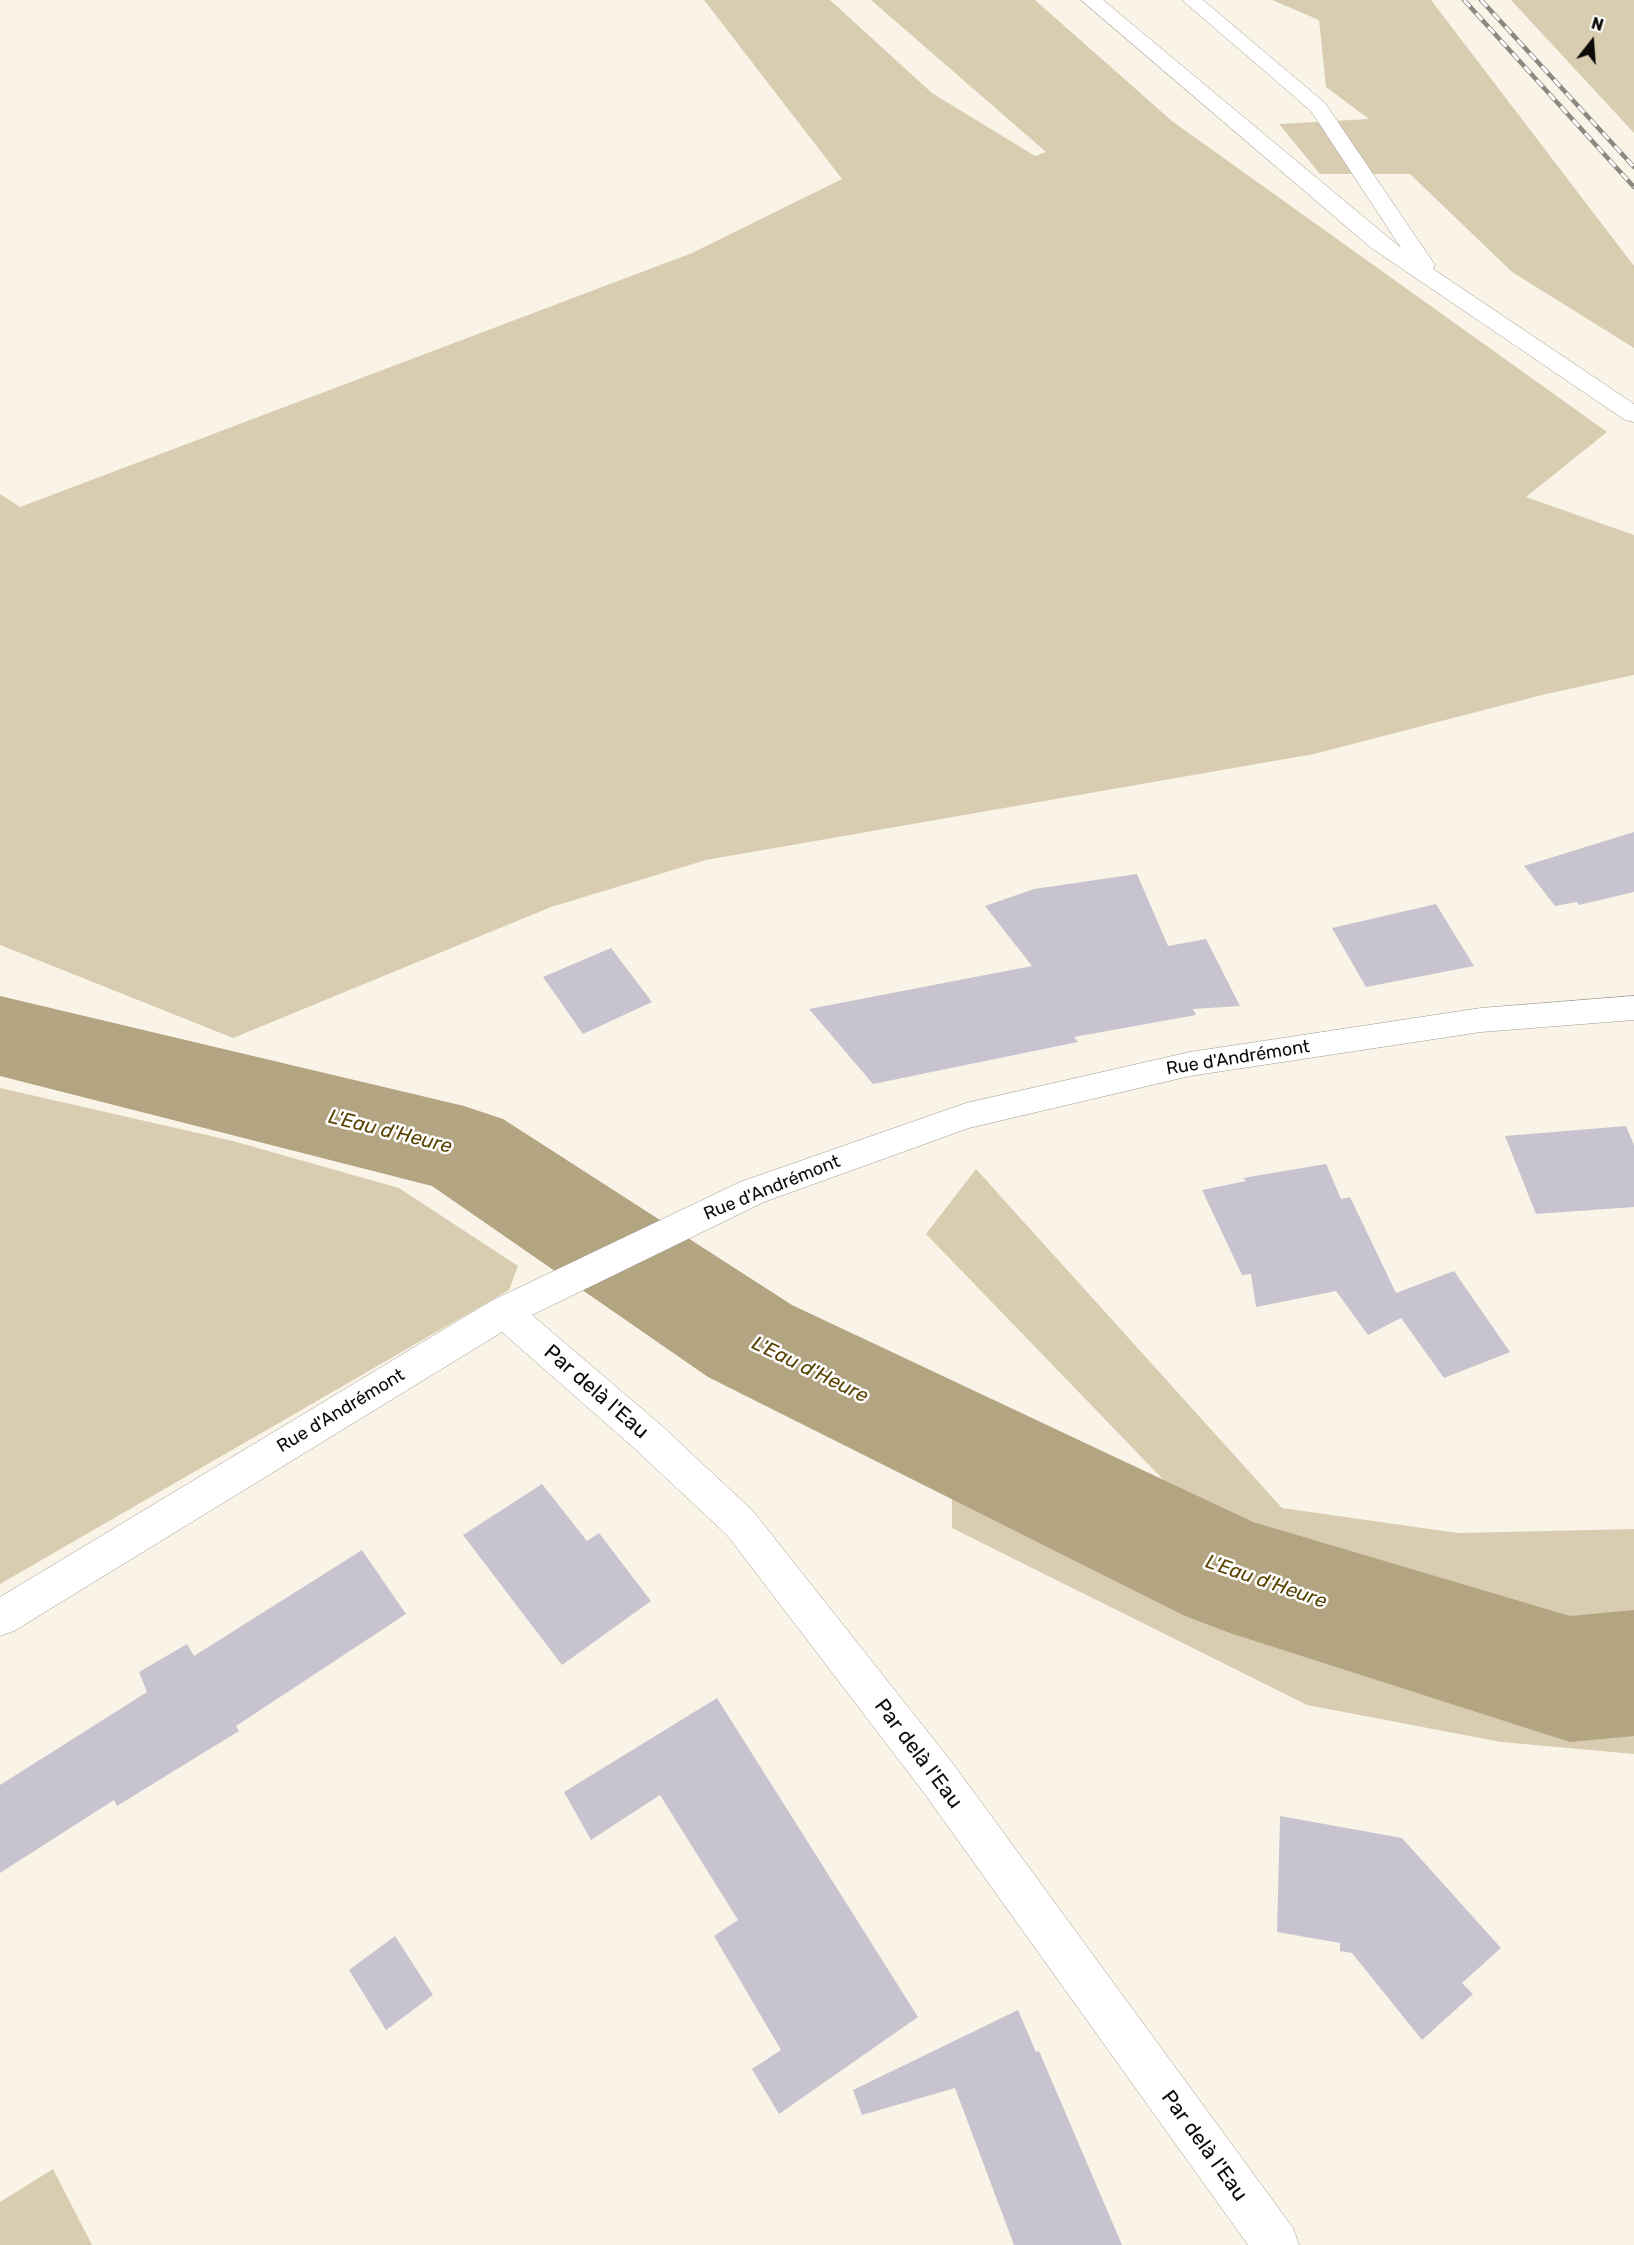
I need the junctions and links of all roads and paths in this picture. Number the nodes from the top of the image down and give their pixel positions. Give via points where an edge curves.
1 (1091, 0) edge
2 (1192, 0) edge
3 (1433, 279) junction
4 (1634, 415) edge
5 (1634, 1008) edge
6 (518, 1304) junction
7 (0, 1618) edge
8 (1276, 2245) edge

1 - 3 street via 1378,242
2 - 3 street via 1318,107
3 - 4 street
5 - 6 street, Rue d'Andrémont via 1481,1020 1190,1064 966,1116 752,1192
6 - 7 street, Rue d'Andrémont
6 - 8 street, Par delà l'Eau via 648,1437 740,1523 939,1779

